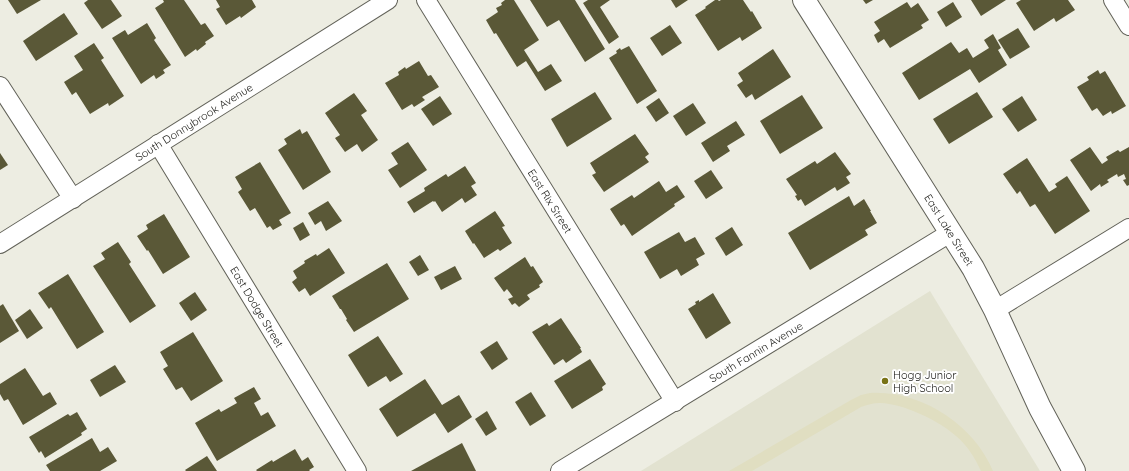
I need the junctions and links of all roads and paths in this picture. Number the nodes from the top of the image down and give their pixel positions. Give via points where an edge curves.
1 (426, 0) edge
2 (804, 0) edge
3 (1113, 0) edge
4 (378, 3) edge
5 (1129, 26) edge
6 (0, 86) edge
7 (158, 144) junction
8 (73, 199) junction
9 (1129, 228) edge
10 (950, 233) junction
11 (0, 244) edge
12 (995, 310) junction
13 (675, 402) junction
14 (357, 471) edge
15 (560, 471) edge
16 (1074, 471) edge

1 - 13 street, East Rix Street
2 - 10 street, East Lake Street
3 - 5 street
4 - 7 street, South Donnybrook Avenue
6 - 8 street
7 - 8 street, South Donnybrook Avenue
7 - 14 street, East Dodge Street
8 - 11 street, South Donnybrook Avenue
9 - 12 street
10 - 12 street, East Lake Street via 973,268
10 - 13 street, South Fannin Avenue
12 - 16 street, East Lake Street via 1040,408
13 - 15 street, South Fannin Avenue

